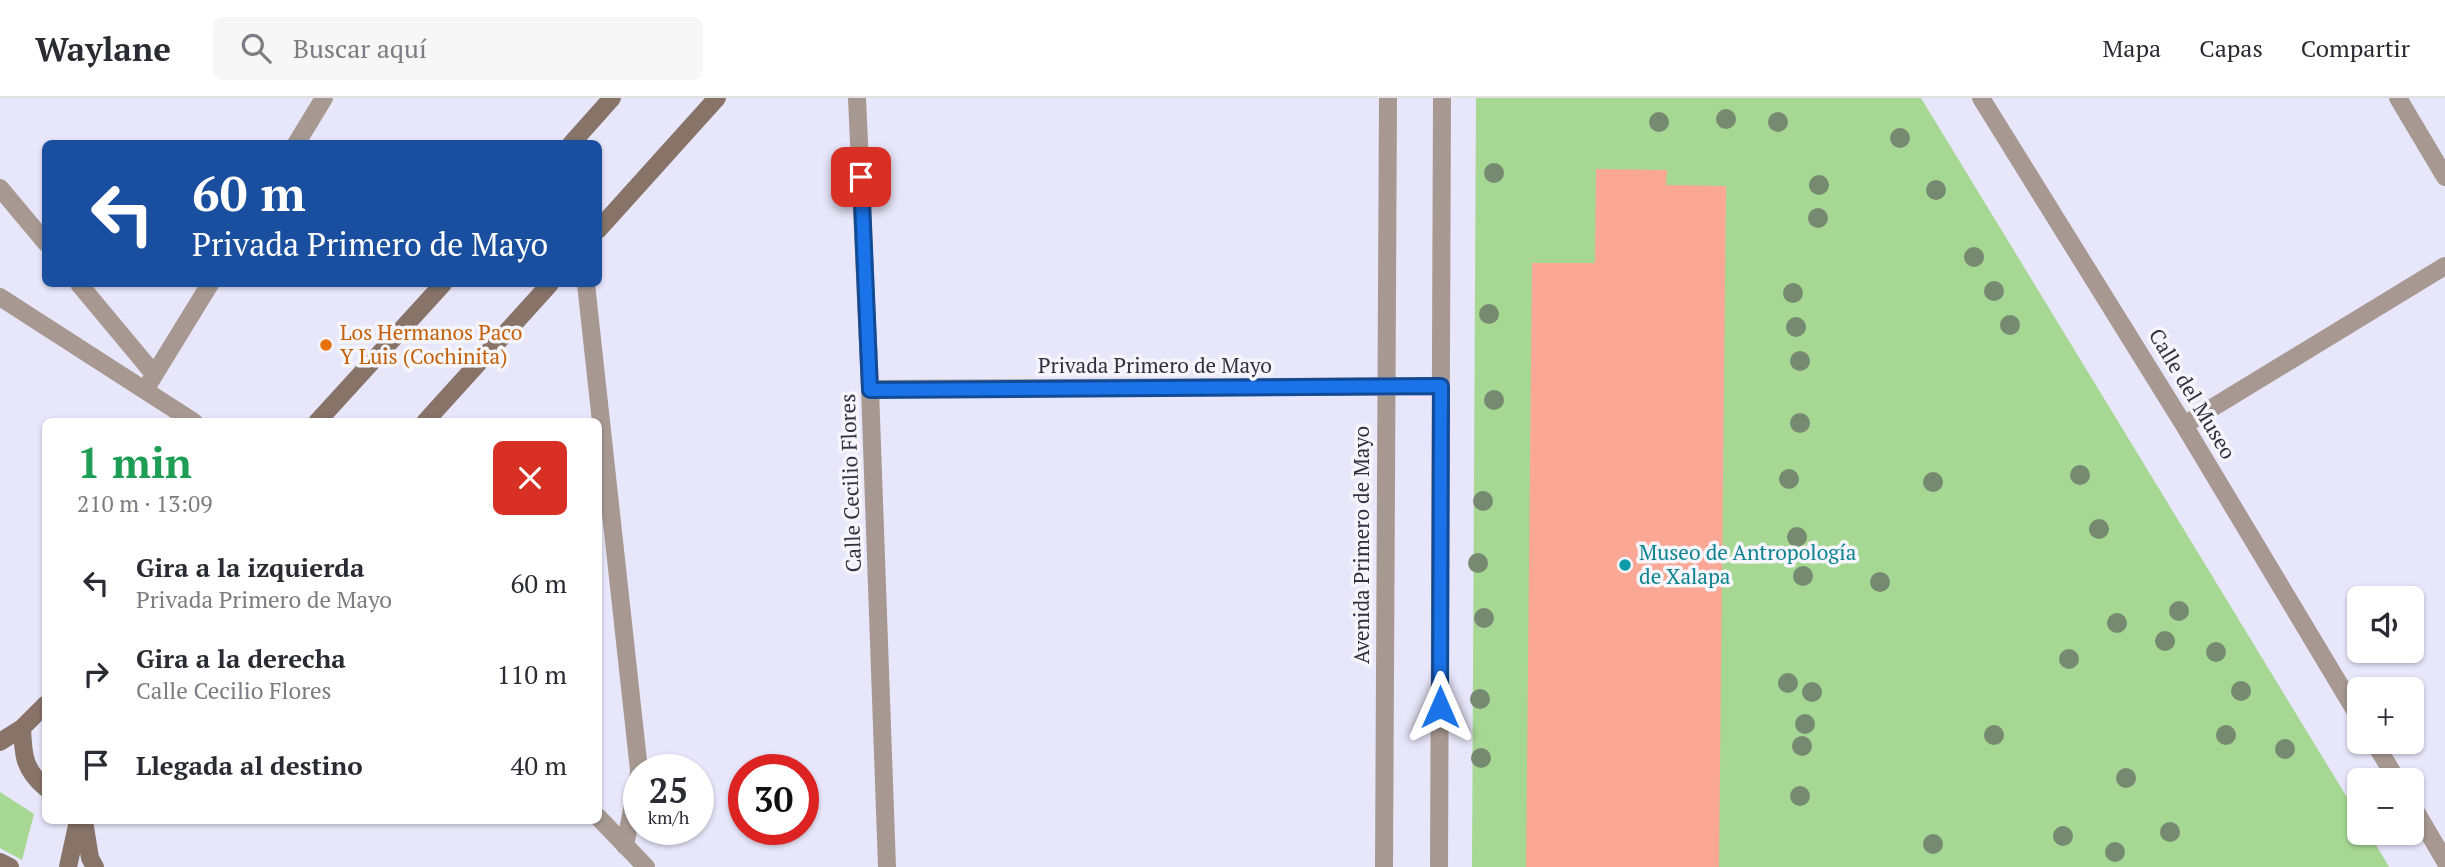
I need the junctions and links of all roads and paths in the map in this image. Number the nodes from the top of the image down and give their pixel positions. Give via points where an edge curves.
1 (324, 98) edge
2 (612, 98) edge
3 (717, 98) edge
4 (858, 98) edge
5 (1388, 98) edge
6 (1442, 98) edge
7 (1981, 98) edge
8 (2398, 98) edge
9 (298, 140) edge
10 (575, 140) edge
11 (2445, 177) edge
12 (0, 188) edge
13 (602, 226) edge
14 (42, 238) edge
15 (2445, 266) edge
16 (81, 287) edge
17 (208, 287) edge
18 (440, 287) edge
19 (547, 287) edge
20 (586, 287) edge
21 (0, 297) edge
22 (150, 382) junction
23 (1441, 386) junction
24 (1385, 388) junction
25 (870, 390) junction
26 (190, 418) edge
27 (321, 418) edge
28 (429, 418) edge
29 (601, 418) edge
30 (2185, 425) junction
31 (602, 431) edge
32 (2347, 697) edge
33 (42, 708) edge
34 (22, 728) junction
35 (0, 742) edge
36 (637, 754) edge
37 (42, 785) edge
38 (602, 821) edge
39 (77, 824) edge
40 (84, 824) edge
41 (2424, 825) edge
42 (625, 846) joint
43 (2445, 861) edge
44 (0, 862) edge
45 (10, 867) edge
46 (68, 867) edge
47 (94, 867) edge
48 (646, 867) edge
49 (887, 867) edge
50 (1384, 867) edge
51 (1439, 867) edge

1 - 9 street
2 - 10 main road
3 - 13 main road
4 - 25 street, Calle Cecilio Flores
5 - 24 street, Avenida Primero de Mayo
6 - 23 street
7 - 30 street, Calle del Museo
8 - 11 street
12 - 14 street
15 - 30 street
16 - 22 street
17 - 22 street
18 - 27 main road
19 - 28 main road
20 - 29 street
21 - 22 street
22 - 26 street
23 - 24 street, Privada Primero de Mayo
23 - 51 street
24 - 25 street, Privada Primero de Mayo
24 - 50 street, Avenida Primero de Mayo
25 - 49 street, Calle Cecilio Flores
30 - 32 street, Calle del Museo
31 - 36 street
33 - 34 main road
34 - 35 main road
34 - 37 main road via 23,757
38 - 42 street
39 - 46 main road
40 - 47 main road
41 - 43 street
42 - 48 street
44 - 45 main road

